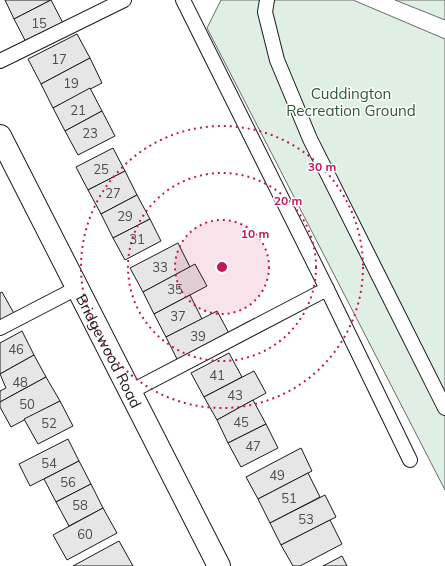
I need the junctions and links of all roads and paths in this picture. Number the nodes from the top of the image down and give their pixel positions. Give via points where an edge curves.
1 (124, 0) edge
2 (183, 0) edge
3 (267, 0) edge
4 (0, 61) edge
5 (0, 136) edge
6 (77, 288) junction
7 (327, 289) junction
8 (0, 328) edge
9 (130, 392) junction
10 (445, 408) edge
11 (410, 460) dead end
12 (219, 566) edge

1 - 4 lane
2 - 7 lane
3 - 10 lane via 265,12 278,60 310,140
5 - 6 street, Bridgewood Road
6 - 8 lane
6 - 9 street, Bridgewood Road
7 - 9 lane
7 - 11 lane
9 - 12 street, Bridgewood Road

